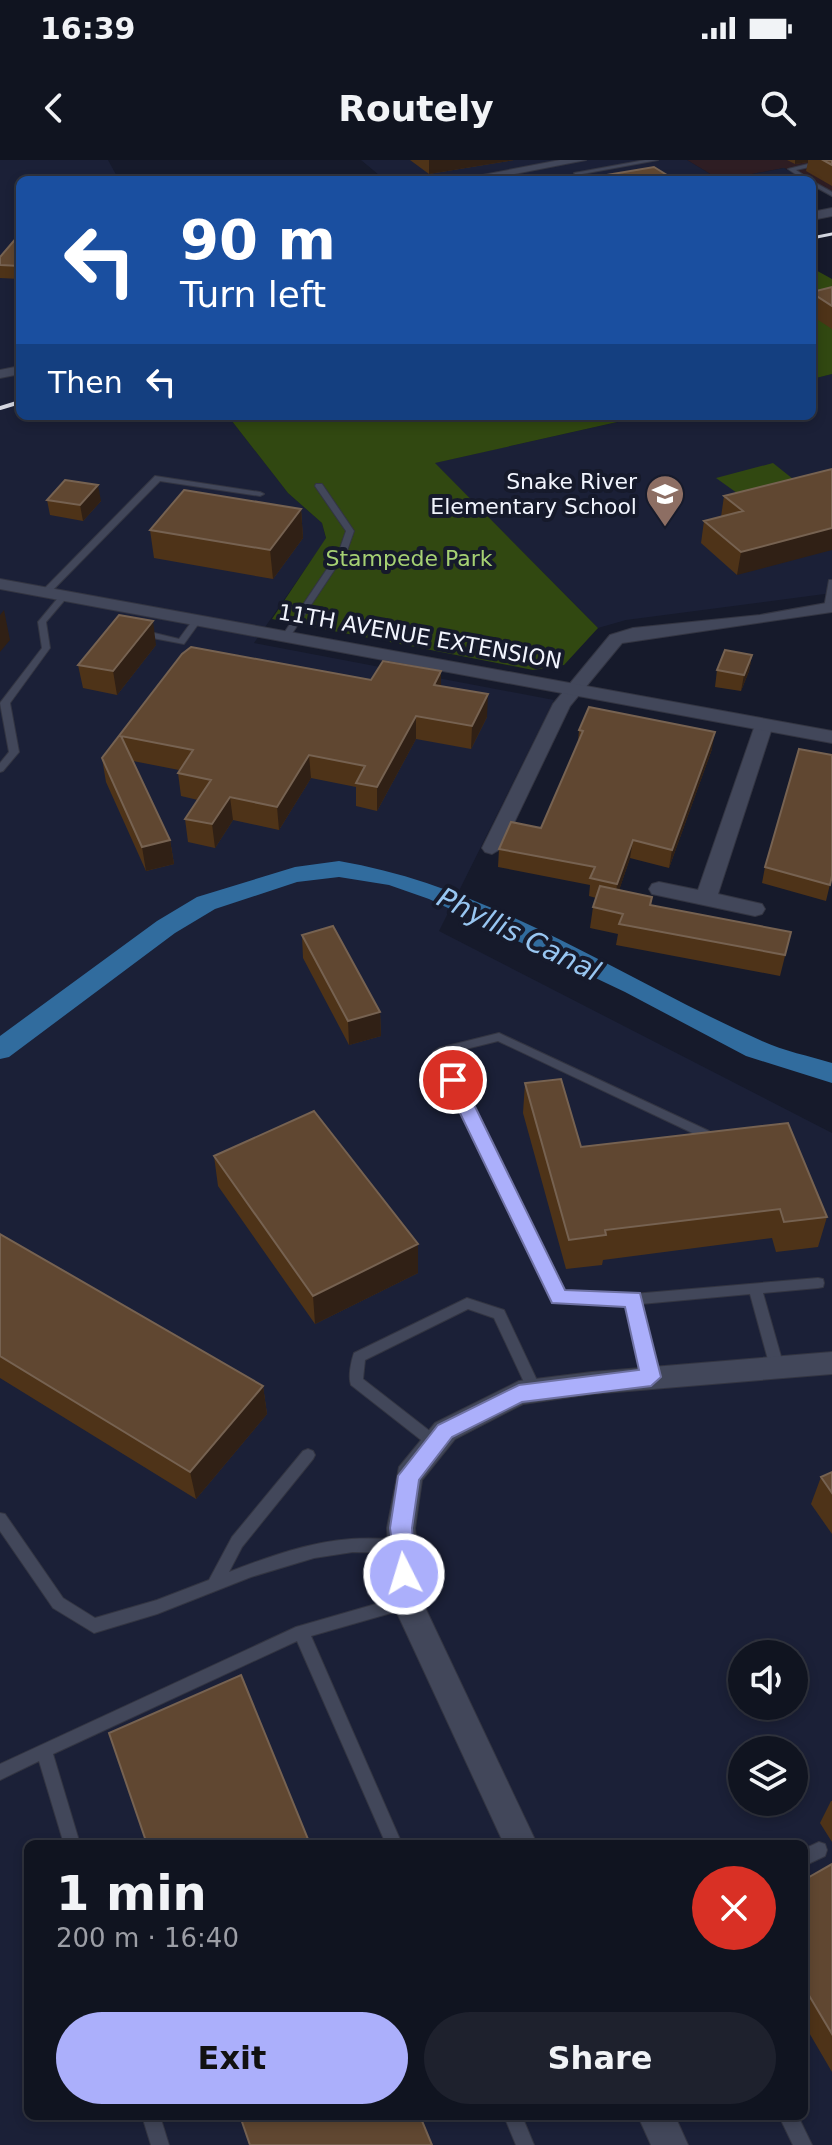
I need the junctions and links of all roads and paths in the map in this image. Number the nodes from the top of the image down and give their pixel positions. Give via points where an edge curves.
1 (580, 160) edge
2 (655, 160) edge
3 (832, 160) edge
4 (487, 176) edge
5 (581, 176) edge
6 (802, 176) edge
7 (319, 486) dead end
8 (260, 494) dead end
9 (832, 582) edge
10 (0, 584) edge
11 (46, 592) junction
12 (65, 595) junction
13 (830, 608) edge
14 (198, 619) junction
15 (130, 631) edge
16 (286, 636) junction
17 (576, 689) junction
18 (764, 725) junction
19 (832, 737) edge
20 (0, 769) edge
21 (492, 848) dead end
22 (659, 889) dead end
23 (706, 898) junction
24 (755, 909) dead end
25 (705, 1134) edge
26 (818, 1283) dead end
27 (755, 1289) junction
28 (633, 1299) junction
29 (832, 1363) edge
30 (777, 1367) junction
31 (651, 1377) junction
32 (535, 1391) junction
33 (435, 1443) junction
34 (308, 1455) dead end
35 (0, 1519) edge
36 (402, 1546) junction
37 (213, 1586) junction
38 (407, 1602) junction
39 (301, 1632) junction
40 (44, 1750) junction
41 (0, 1772) edge
42 (71, 1840) edge
43 (392, 1840) edge
44 (519, 1840) edge
45 (152, 2120) edge
46 (515, 2120) edge
47 (658, 2120) edge
48 (790, 2120) edge
49 (160, 2145) edge
50 (525, 2145) edge
51 (670, 2145) edge
52 (803, 2145) edge

1 - 4 street
2 - 5 lane via 577,173
3 - 6 lane via 791,169
7 - 16 lane via 350,531 343,551
8 - 11 lane via 158,478
9 - 13 lane
10 - 11 street, 11TH AVENUE EXTENSION
11 - 12 street, 11TH AVENUE EXTENSION
12 - 14 street, 11TH AVENUE EXTENSION via 129,613
12 - 20 lane via 42,622 46,648 5,703 14,752
13 - 17 street via 633,633 603,651
14 - 15 lane via 181,642
14 - 16 street, 11TH AVENUE EXTENSION
16 - 17 street, 11TH AVENUE EXTENSION
17 - 18 street, 11TH AVENUE EXTENSION
17 - 21 street via 562,704
18 - 19 street, 11TH AVENUE EXTENSION
18 - 23 street
22 - 23 street
23 - 24 street
25 - 28 lane via 499,1037 439,1052 559,1298
26 - 27 lane
27 - 28 lane
27 - 30 lane
28 - 31 lane
29 - 30 street
30 - 31 street
31 - 32 street
32 - 33 street via 519,1393 445,1431
32 - 33 lane via 499,1314 467,1303 359,1357 356,1381
33 - 36 street via 409,1476
34 - 37 lane via 237,1542
35 - 37 lane via 58,1603 94,1626 141,1616
36 - 37 lane via 346,1546 291,1558
36 - 38 street
38 - 39 lane
38 - 44 street
39 - 40 lane
39 - 43 lane
40 - 41 lane
40 - 42 lane
45 - 49 lane
46 - 50 lane
47 - 51 street
48 - 52 lane

